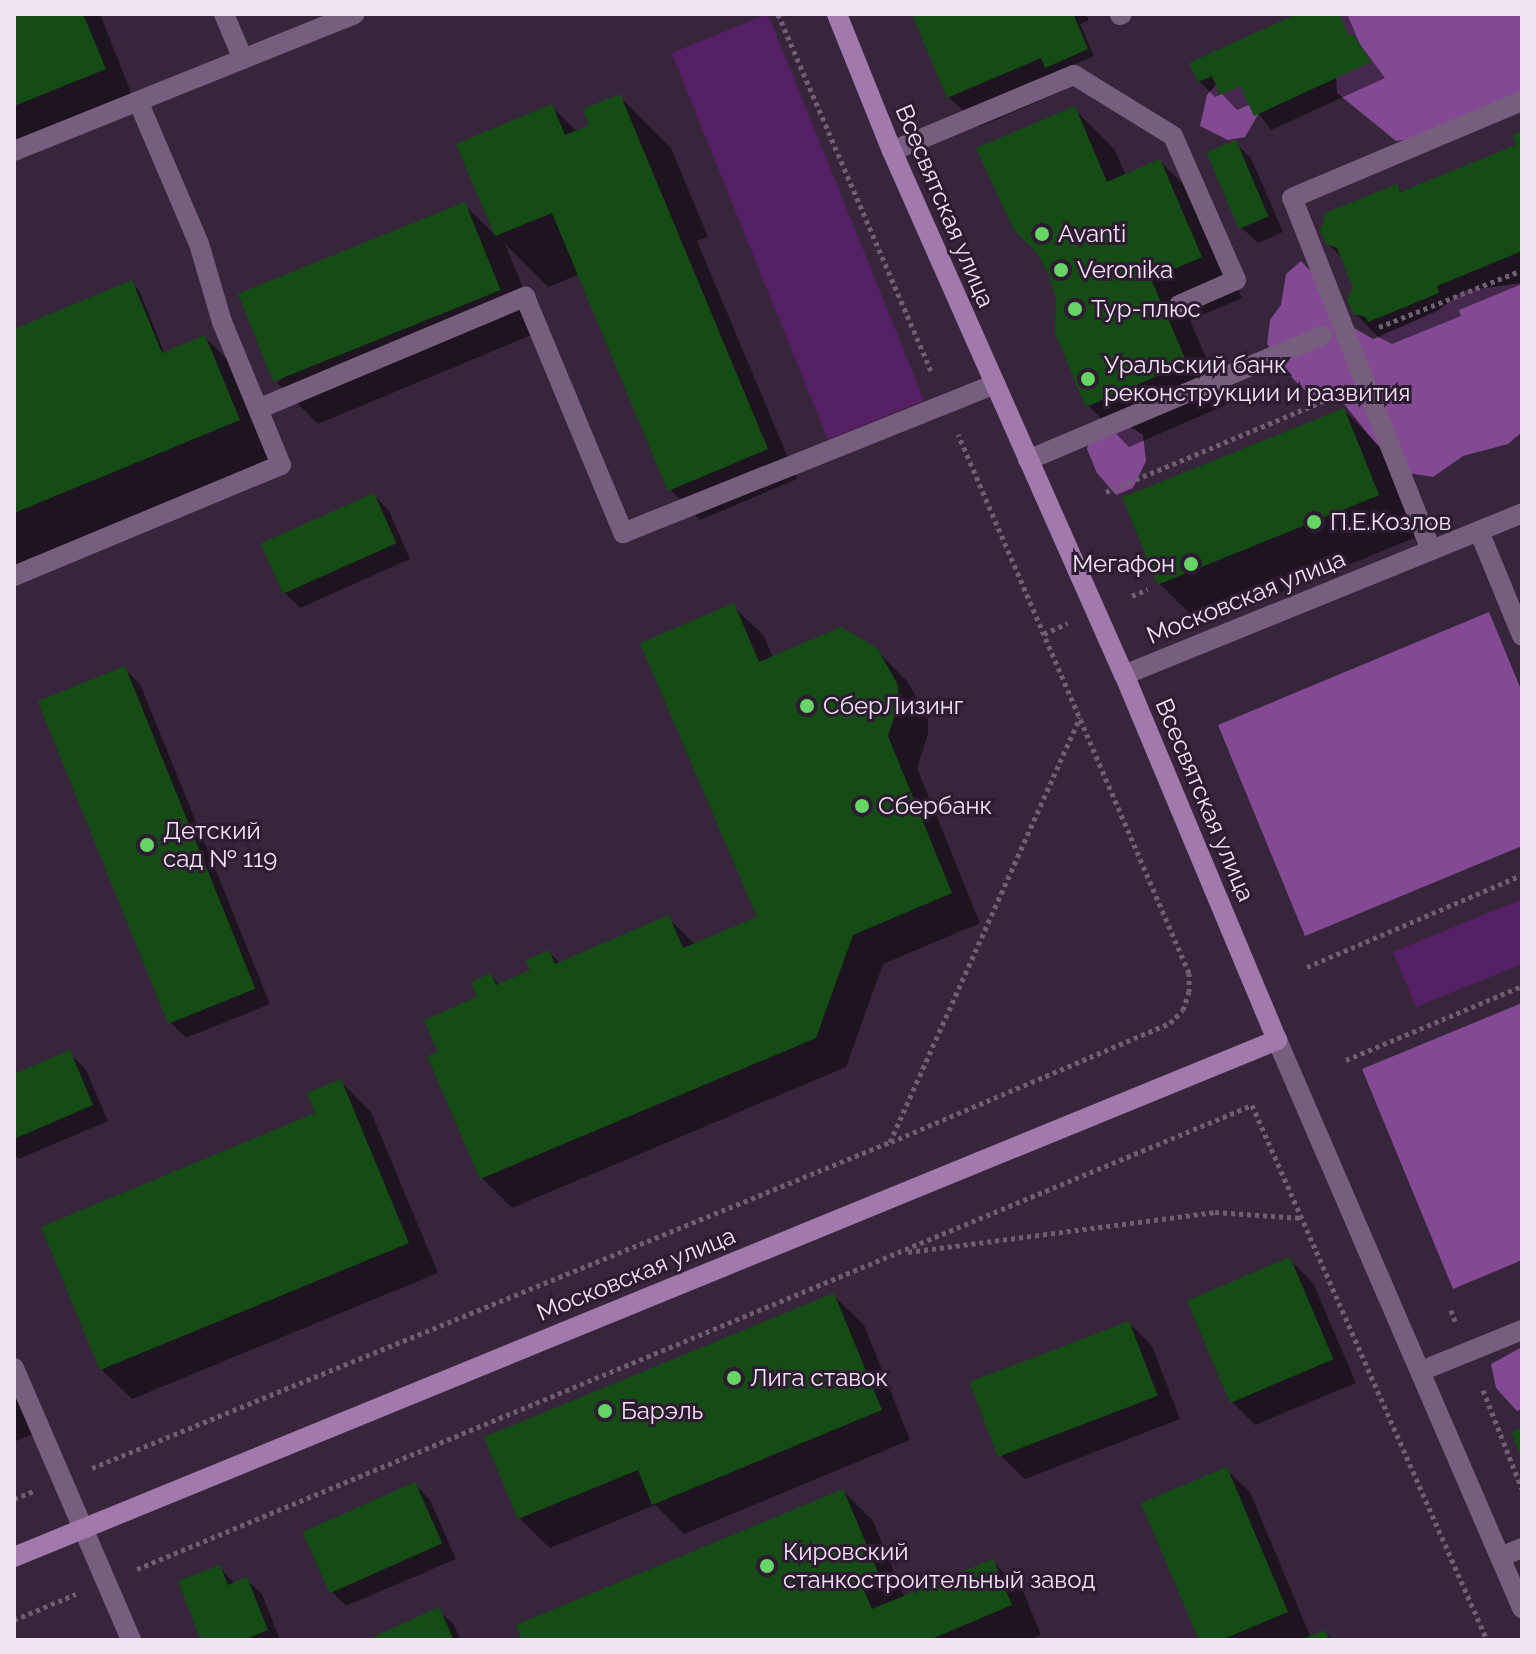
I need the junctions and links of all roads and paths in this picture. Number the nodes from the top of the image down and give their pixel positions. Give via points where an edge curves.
1 (224, 14) edge
2 (354, 14) edge
3 (778, 14) edge
4 (837, 14) edge
5 (243, 59) junction
6 (138, 101) junction
7 (1522, 101) edge
8 (14, 151) edge
9 (892, 151) junction
10 (1522, 270) edge
11 (1179, 305) dead end
12 (1322, 336) dead end
13 (1348, 340) junction
14 (995, 384) junction
15 (1346, 391) dead end
16 (945, 403) junction
17 (258, 409) junction
18 (1028, 460) junction
19 (1106, 492) dead end
20 (1522, 513) edge
21 (1479, 531) junction
22 (1431, 550) junction
23 (14, 576) edge
24 (1148, 589) dead end
25 (1132, 596) dead end
26 (1069, 623) dead end
27 (1044, 634) junction
28 (1522, 636) edge
29 (1124, 675) junction
30 (1080, 718) junction
31 (1522, 875) edge
32 (1307, 967) dead end
33 (1522, 986) edge
34 (1277, 1040) junction
35 (1346, 1060) dead end
36 (890, 1142) junction
37 (1302, 1218) junction
38 (899, 1253) junction
39 (1451, 1310) dead end
40 (1455, 1321) dead end
41 (1522, 1330) edge
42 (14, 1368) edge
43 (1421, 1371) junction
44 (1483, 1390) dead end
45 (60, 1481) junction
46 (1522, 1489) edge
47 (14, 1499) edge
48 (81, 1529) junction
49 (1522, 1548) edge
50 (14, 1557) edge
51 (1500, 1557) junction
52 (105, 1582) junction
53 (1522, 1607) edge
54 (14, 1620) edge
55 (131, 1640) edge
56 (1487, 1640) edge

1 - 5 street
2 - 5 street
3 - 16 path
4 - 9 main road, Всесвятская улица
5 - 6 street
6 - 8 street
6 - 17 street via 199,244 222,322
7 - 13 street via 1292,198
9 - 11 street via 1074,75 1173,136 1236,280
9 - 14 main road, Всесвятская улица
10 - 13 path
12 - 18 street
13 - 22 street
14 - 16 street
14 - 18 main road, Всесвятская улица
15 - 19 path
16 - 17 street via 623,533 525,297
16 - 27 path
17 - 23 street via 281,465
18 - 29 main road, Всесвятская улица
20 - 21 street, Московская улица
21 - 22 street, Московская улица
21 - 28 street
22 - 29 street, Московская улица
24 - 25 path
26 - 27 path
27 - 30 path
29 - 34 main road, Всесвятская улица
30 - 36 path
30 - 36 path via 1189,973 1183,1010 1170,1023
31 - 32 path
33 - 35 path
34 - 43 street, Всесвятская улица
34 - 48 main road, Московская улица
36 - 45 path
37 - 38 path via 1215,1212
37 - 38 path via 1252,1105
37 - 56 path
38 - 52 path
39 - 40 path
41 - 43 street
42 - 45 street
43 - 51 street, Всесвятская улица
44 - 46 path
45 - 47 path
45 - 48 street
48 - 50 main road, Московская улица
48 - 52 street
49 - 51 street
51 - 53 street, Всесвятская улица
52 - 54 path
52 - 55 street

